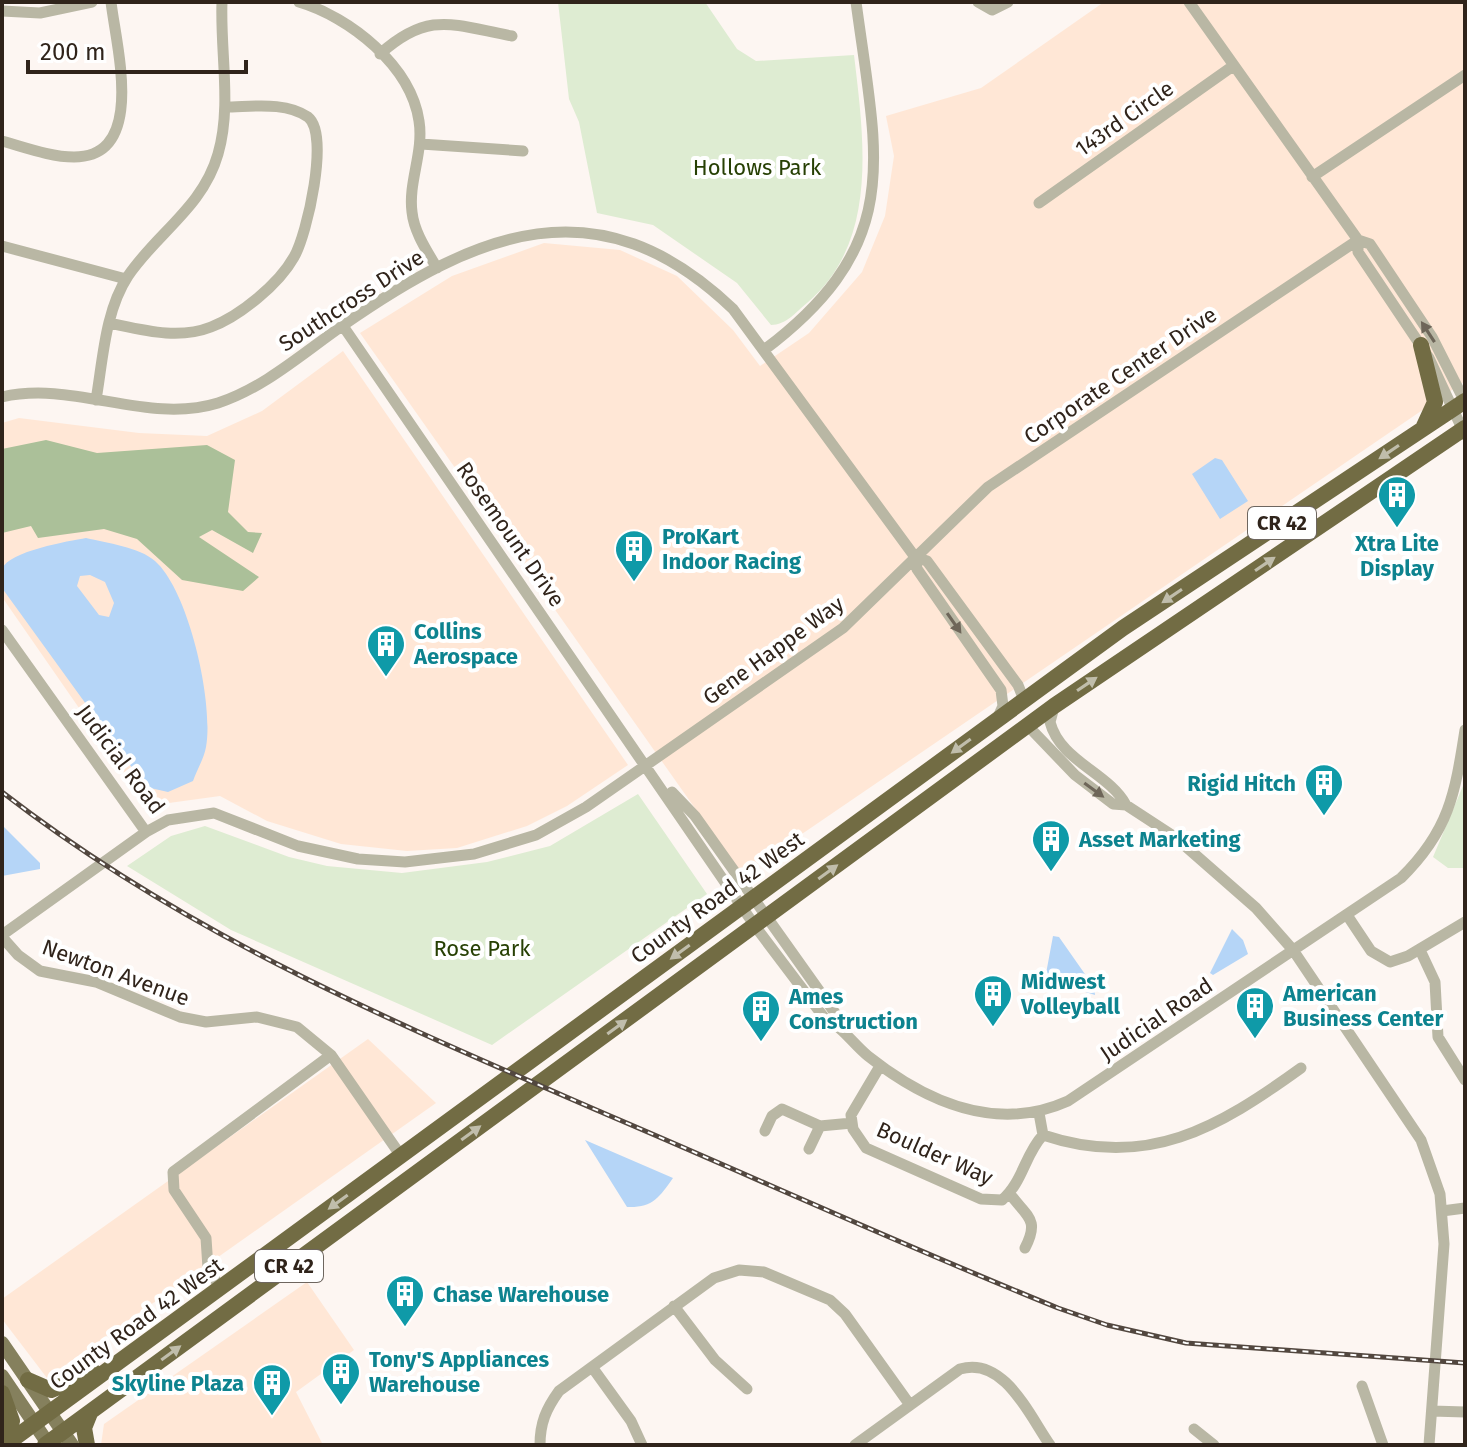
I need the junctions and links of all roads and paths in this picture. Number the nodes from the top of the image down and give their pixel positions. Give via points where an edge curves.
1 (92, 2) edge
2 (111, 2) edge
3 (222, 2) edge
4 (299, 2) edge
5 (856, 2) edge
6 (978, 2) edge
7 (1008, 2) edge
8 (1189, 2) edge
9 (2, 11) edge
10 (512, 36) dead end
11 (380, 54) junction
12 (1233, 66) junction
13 (1464, 79) edge
14 (225, 107) junction
15 (2, 141) edge
16 (421, 144) junction
17 (523, 151) dead end
18 (1312, 177) junction
19 (1039, 203) dead end
20 (1358, 240) junction
21 (2, 246) edge
22 (437, 268) junction
23 (126, 279) junction
24 (109, 323) junction
25 (343, 326) junction
26 (1421, 345) junction
27 (764, 350) junction
28 (2, 397) edge
29 (96, 400) junction
30 (1462, 403) edge
31 (1421, 431) junction
32 (1464, 431) edge
33 (915, 557) junction
34 (1123, 628) junction
35 (2, 630) edge
36 (1024, 700) junction
37 (1054, 706) junction
38 (997, 719) junction
39 (1028, 726) junction
40 (1465, 730) edge
41 (647, 766) junction
42 (946, 786) junction
43 (1126, 805) junction
44 (146, 832) junction
45 (747, 902) junction
46 (1347, 915) junction
47 (760, 922) junction
48 (1465, 922) edge
49 (2, 936) edge
50 (1293, 950) junction
51 (1420, 950) junction
52 (331, 1055) junction
53 (880, 1066) junction
54 (1301, 1068) dead end
55 (1465, 1080) edge
56 (491, 1090) junction
57 (1039, 1113) junction
58 (852, 1123) junction
59 (820, 1126) junction
60 (765, 1131) dead end
61 (1043, 1135) junction
62 (809, 1149) dead end
63 (401, 1156) junction
64 (415, 1174) junction
65 (1010, 1194) junction
66 (1465, 1208) edge
67 (1442, 1211) junction
68 (1025, 1248) dead end
69 (289, 1266) junction
70 (220, 1288) junction
71 (674, 1306) junction
72 (2, 1343) edge
73 (128, 1355) junction
74 (592, 1367) junction
75 (2, 1376) edge
76 (28, 1380) junction
77 (1362, 1386) dead end
78 (747, 1389) dead end
79 (2, 1393) edge
80 (910, 1405) junction
81 (1432, 1411) junction
82 (50, 1412) junction
83 (91, 1412) junction
84 (1465, 1412) edge
85 (35, 1424) junction
86 (1194, 1429) dead end
87 (68, 1439) edge
88 (48, 1444) edge
89 (1046, 1444) edge
90 (4, 1445) edge
91 (87, 1445) edge
92 (540, 1445) edge
93 (642, 1445) edge
94 (855, 1445) edge
95 (1214, 1445) edge
96 (1383, 1445) edge
97 (1429, 1445) edge

1 - 9 street via 40,13
2 - 15 street via 122,114 112,140 89,156 71,158
3 - 14 street
4 - 11 street via 351,26
5 - 27 street via 875,143 869,212 855,252 832,289 804,320
6 - 7 street via 992,10
8 - 12 street
10 - 11 street via 428,24 404,33
11 - 16 street via 411,95
12 - 18 street
12 - 19 street, 143rd Circle
13 - 18 street
14 - 23 street via 218,154 203,190
14 - 24 street via 284,107 316,128 319,153 295,256 270,285 211,327 158,333
16 - 17 street
16 - 22 street via 412,213
18 - 20 street
20 - 26 street via 1358,252
30 -> 20 street via 1432,337 1370,244
20 - 33 street, Corporate Center Drive via 988,487
21 - 23 street
22 - 25 street, Southcross Drive
22 - 27 street, Southcross Drive via 482,246 524,234 571,231 618,238 662,254 702,279
23 - 24 street
24 - 29 street
25 - 29 street, Southcross Drive via 259,385 220,402 169,410
25 - 41 street, Rosemount Drive
26 - 30 street
26 - 31 highway via 1435,402
27 - 33 street, Southcross Drive
28 - 29 street, Southcross Drive via 38,393
30 - 31 highway, County Road 42 West / CR 42
30 - 32 street
31 -> 34 highway, County Road 42 West / CR 42
37 -> 32 highway, County Road 42 West / CR 42
33 - 36 street, Southcross Drive via 927,561
33 -> 38 street, Southcross Drive via 917,569 1001,690 1003,706
33 - 41 street, Gene Happe Way via 843,628
34 - 36 highway, County Road 42 West / CR 42
34 - 39 highway via 1038,704
35 - 44 street, Judicial Road
36 - 38 highway, County Road 42 West / CR 42
36 - 42 highway via 1016,721 971,757
37 - 39 highway, County Road 42 West / CR 42
37 - 43 street via 1050,722 1059,740
38 -> 45 highway, County Road 42 West / CR 42
39 - 42 highway, County Road 42 West / CR 42
39 -> 43 street via 1075,775 1113,804
40 - 46 street, Judicial Road via 1455,795 1425,854 1401,878
41 - 44 street, Judicial Road via 536,835 431,861 334,855 214,813 168,820
41 - 45 street, Rosemount Drive
47 -> 42 highway, County Road 42 West / CR 42
43 - 50 street via 1210,864
44 - 49 street
45 - 47 street, Judicial Road
45 -> 56 highway, County Road 42 West / CR 42
46 - 50 street, Judicial Road
46 - 51 street via 1381,959 1390,962
47 - 53 street, Judicial Road via 826,1020
64 -> 47 highway, County Road 42 West / CR 42
48 - 51 street
49 - 52 street, Newton Avenue via 18,955 48,974 96,982 194,1021 257,1017 285,1022 309,1034
50 - 57 street, Judicial Road via 1085,1092
50 - 67 street via 1421,1140
51 - 55 street via 1435,982 1438,1037
52 - 63 street, Newton Avenue
52 - 70 street via 173,1172 174,1190 206,1238 208,1268
53 - 57 street, Judicial Road via 970,1111 997,1116
53 - 58 street, Boulder Way via 851,1115
54 - 61 street via 1247,1108 1169,1142 1104,1148
56 - 63 highway, County Road 42 West / CR 42
56 - 64 highway via 420,1155
57 - 61 street
58 - 59 street
58 - 65 street, Boulder Way via 866,1148 981,1199 1002,1200
59 - 60 street via 782,1109
59 - 62 street
61 - 65 street, Boulder Way via 1031,1147
63 - 69 highway via 403,1163 395,1174
63 -> 70 highway, County Road 42 West / CR 42
64 - 69 highway, County Road 42 West / CR 42
65 - 68 street via 1033,1221
66 - 67 street
67 - 81 street
83 -> 69 highway, County Road 42 West / CR 42
70 - 73 highway, County Road 42 West / CR 42
71 - 74 street
71 - 78 street via 715,1360
71 - 80 street via 714,1278 739,1270 764,1272 812,1290 845,1314
72 - 76 main road
73 - 76 highway via 55,1389
73 - 82 highway, County Road 42 West / CR 42
74 - 92 street via 559,1391 546,1408
74 - 93 street
75 - 85 main road
76 - 82 main road
77 - 96 street
79 - 90 highway via 12,1421
80 - 89 street via 960,1369 985,1367 1003,1378
80 - 94 street
81 - 84 street
81 - 97 street
82 - 85 highway, County Road 42 West / CR 42
82 - 87 main road
83 - 87 highway, County Road 42 West / CR 42
83 - 91 highway via 84,1428
85 - 88 main road
85 - 90 highway, County Road 42 West / CR 42
86 - 95 street
87 - 88 highway, County Road 42 West / CR 42

